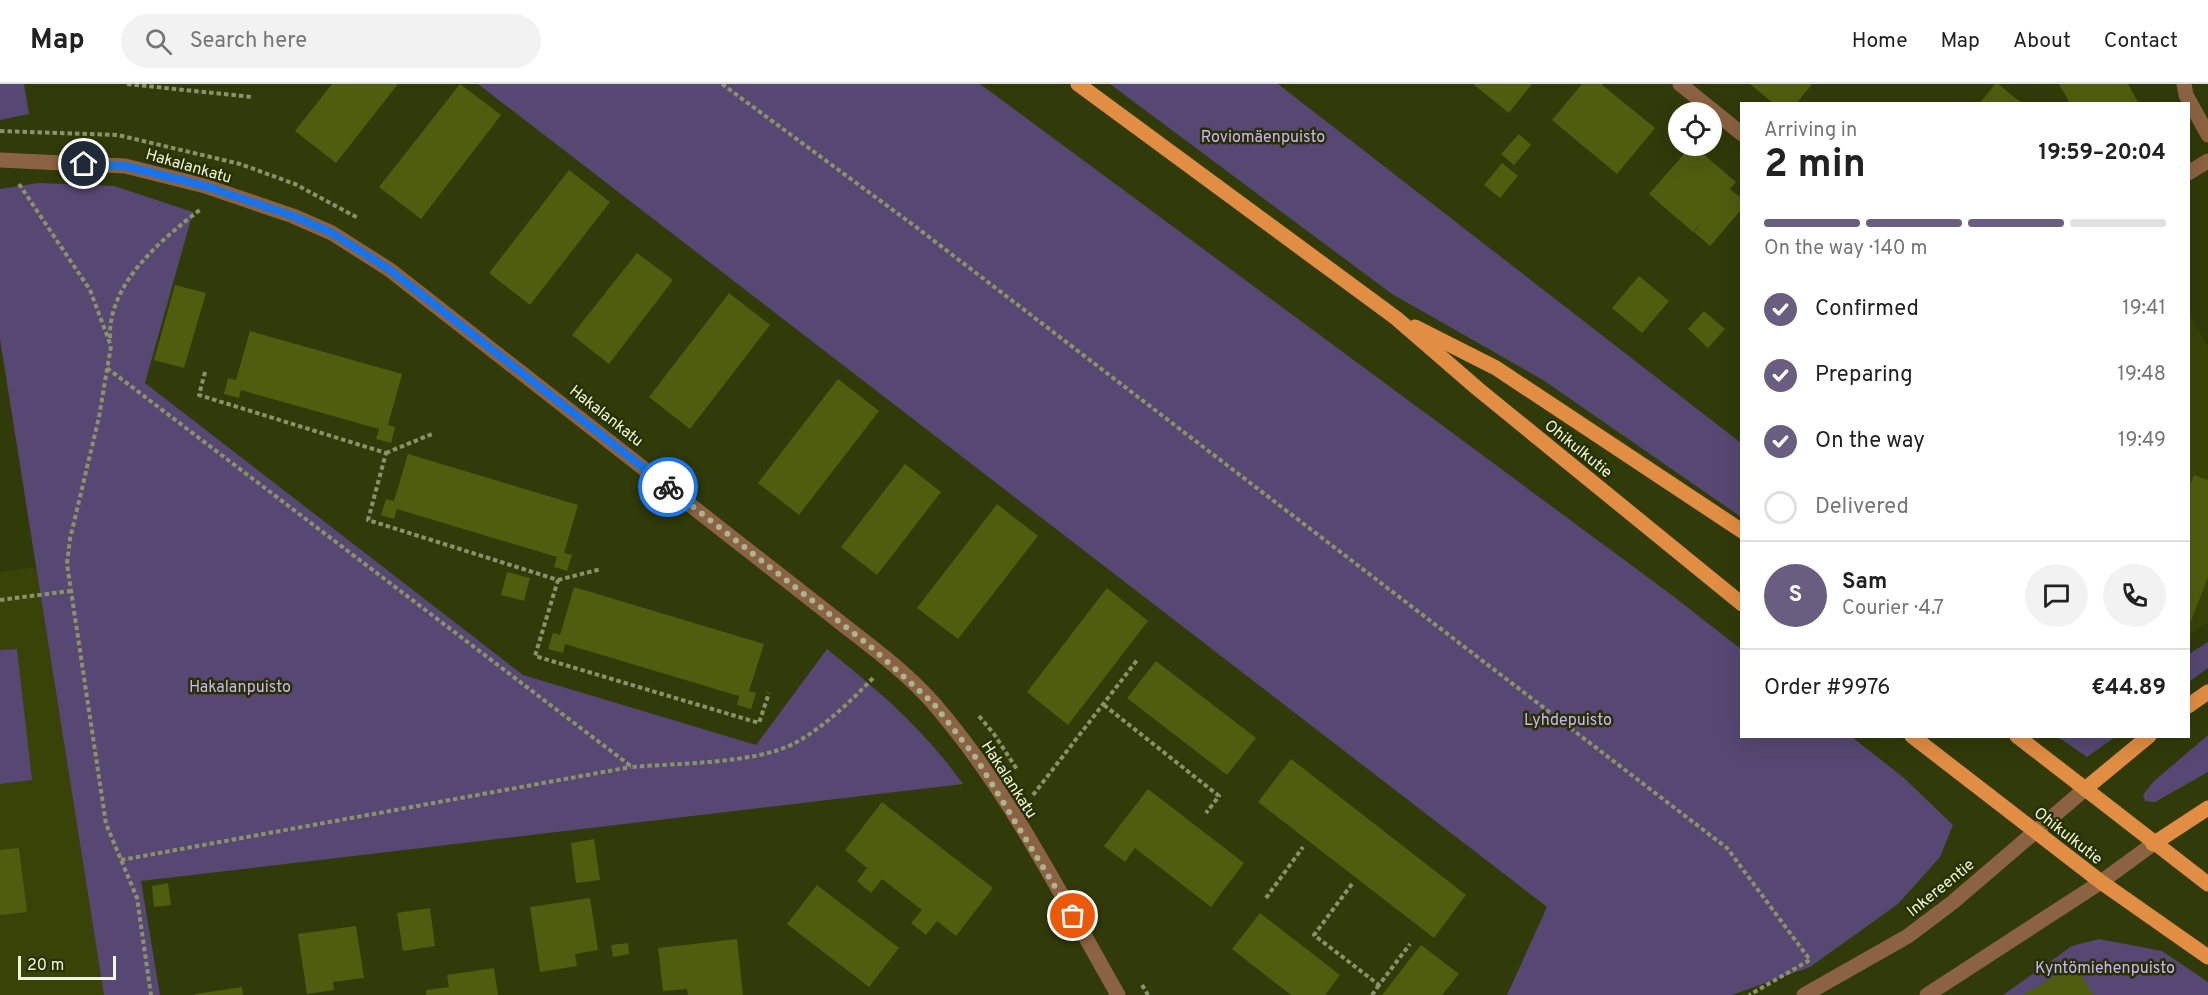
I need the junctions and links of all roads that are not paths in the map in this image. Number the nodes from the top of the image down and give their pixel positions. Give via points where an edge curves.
1 (1078, 84) edge
2 (1680, 84) edge
3 (2184, 84) edge
4 (2190, 102) edge
5 (2190, 102) edge
6 (1740, 132) edge
7 (2208, 135) edge
8 (1, 160) edge
9 (2208, 161) edge
10 (2190, 172) edge
11 (1396, 318) junction
12 (1740, 530) edge
13 (1740, 602) edge
14 (2208, 692) edge
15 (2190, 705) edge
16 (1915, 738) edge
17 (2020, 738) edge
18 (2147, 738) edge
19 (2085, 789) junction
20 (2208, 808) edge
21 (2035, 831) junction
22 (2153, 844) junction
23 (2101, 882) junction
24 (2208, 884) edge
25 (2208, 957) edge
26 (1118, 995) edge
27 (1804, 995) edge
28 (1927, 995) edge

1 - 11 main road, Ohikulkutie
2 - 6 street
3 - 5 street
4 - 7 street
8 - 26 street, Hakalankatu via 125,166 223,192 332,233 390,270 888,662 933,703 976,758 1039,857
9 - 10 street
11 - 12 main road, Ohikulkutie via 1496,368
11 - 13 main road, Ohikulkutie
14 - 15 main road
16 - 21 main road, Ohikulkutie
17 - 19 main road
18 - 19 main road
19 - 21 street, Inkereentie
19 - 22 main road
20 - 22 main road
21 - 23 main road, Ohikulkutie
21 - 27 street, Inkereentie via 1908,936
22 - 23 street
22 - 24 main road
23 - 25 main road, Ohikulkutie
23 - 28 street

